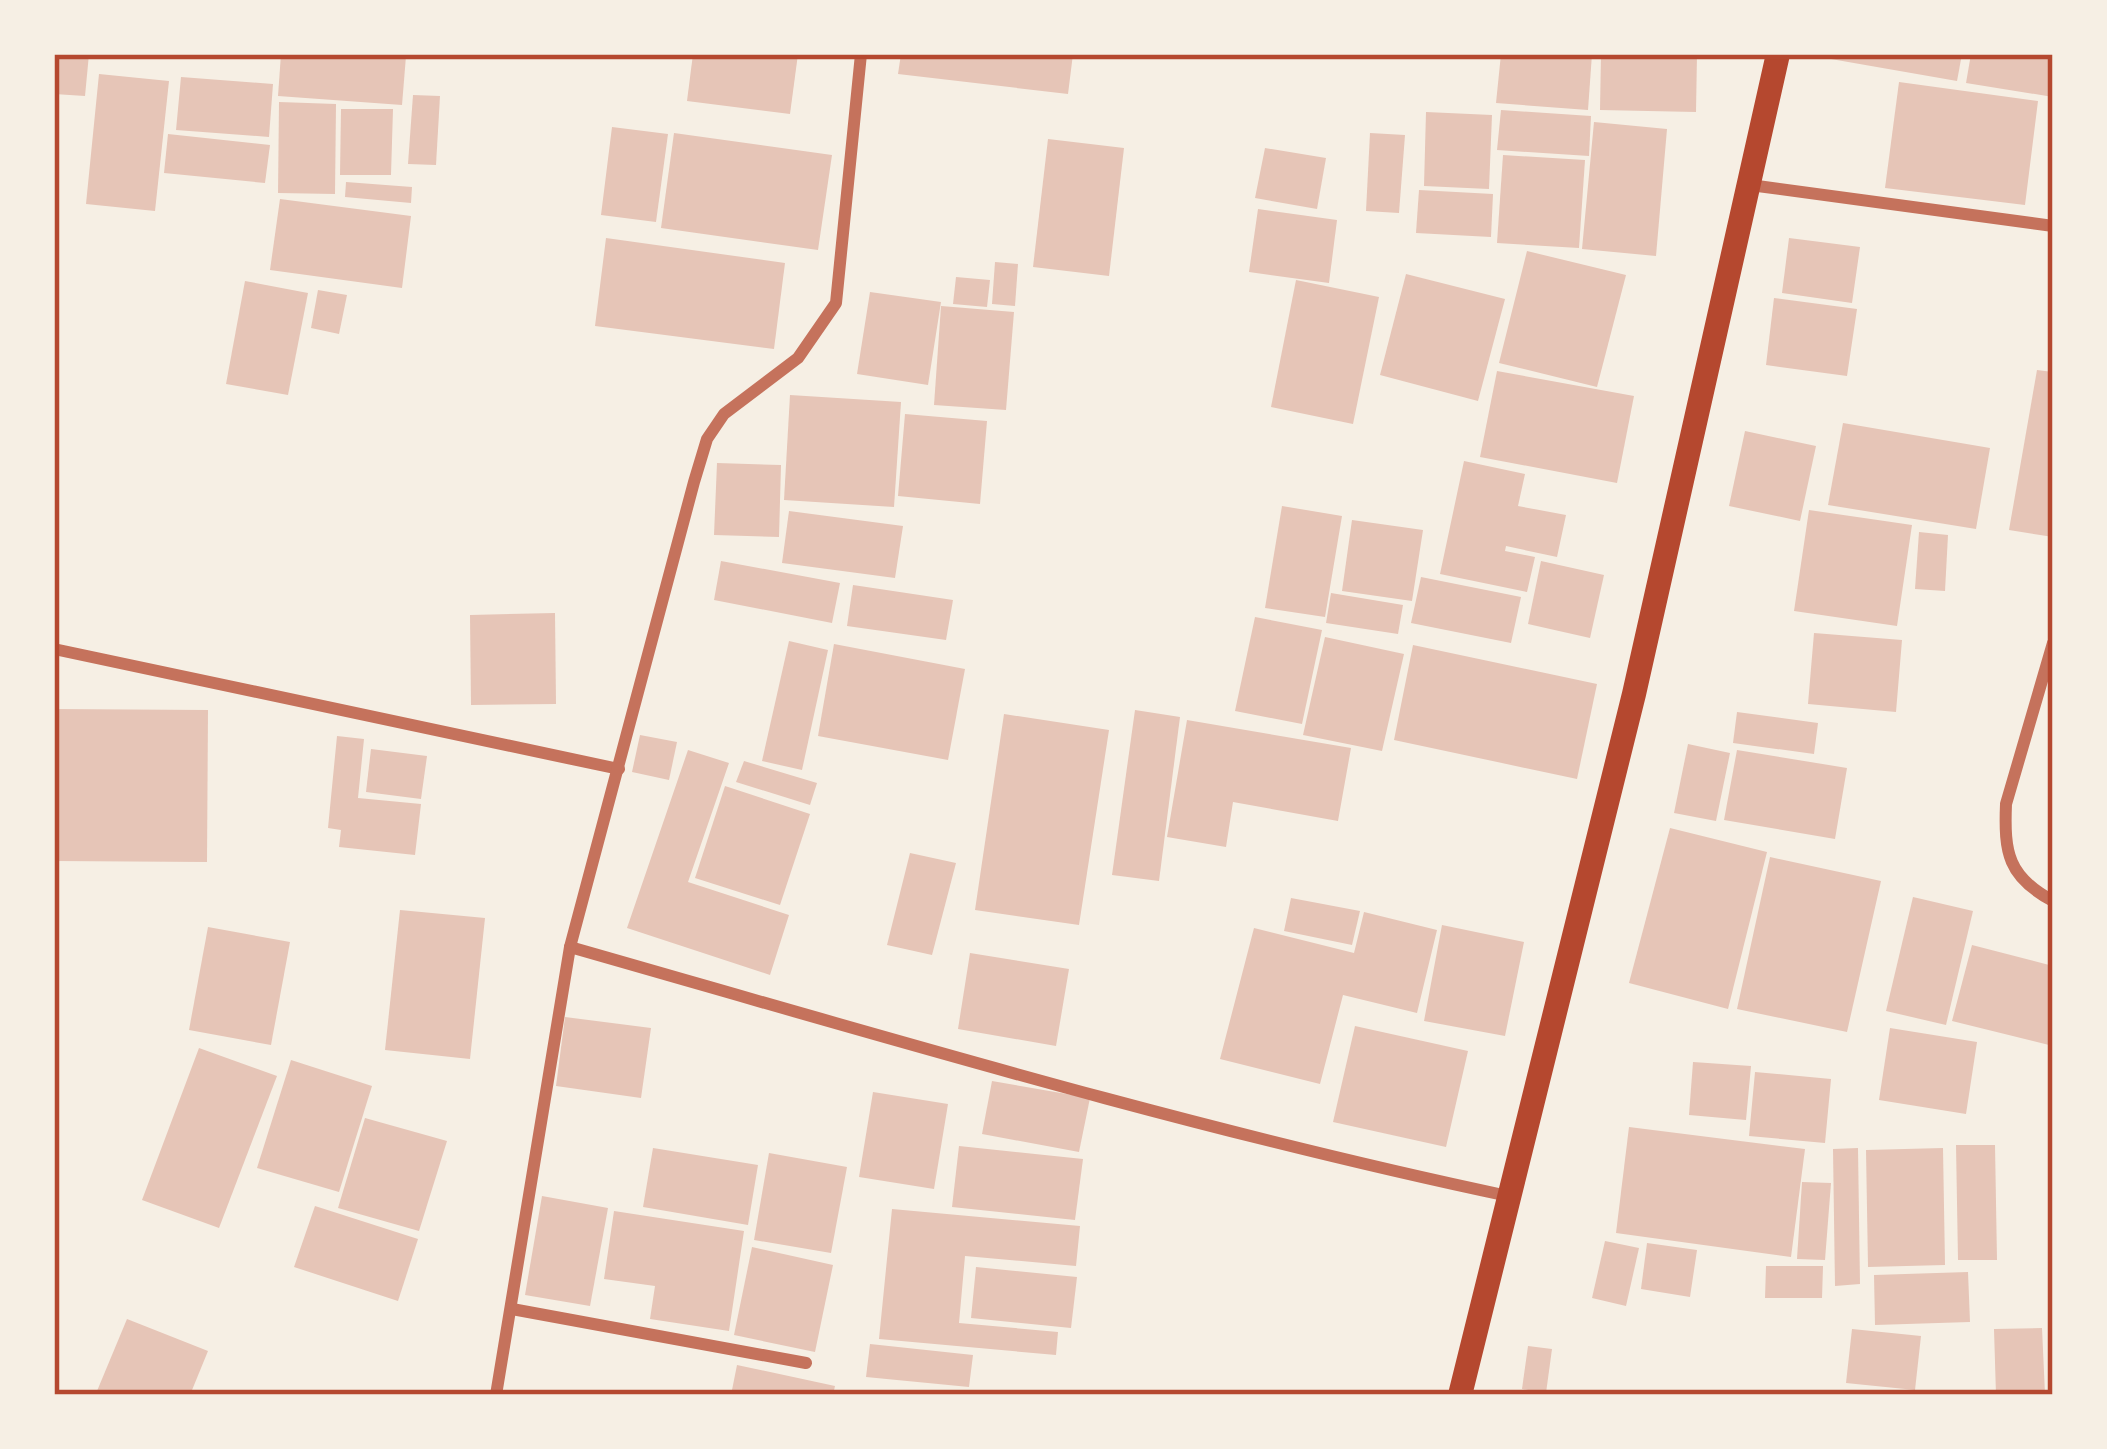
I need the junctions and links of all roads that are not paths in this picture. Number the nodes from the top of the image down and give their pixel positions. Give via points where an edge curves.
1 (861, 54) edge
2 (1778, 54) edge
3 (1750, 185) junction
4 (2053, 226) edge
5 (2053, 644) edge
6 (54, 649) edge
7 (619, 769) junction
8 (2053, 901) edge
9 (570, 947) junction
10 (1509, 1196) junction
11 (512, 1309) junction
12 (806, 1363) dead end
13 (496, 1395) edge
14 (1460, 1395) edge

1 - 7 street via 836,303 798,358 724,414 707,439
2 - 3 main road
3 - 4 street
3 - 10 main road
5 - 8 street via 2005,824 2013,867
6 - 7 street
7 - 9 street
9 - 10 street via 1332,1159
9 - 11 street
10 - 14 main road
11 - 12 street
11 - 13 street

